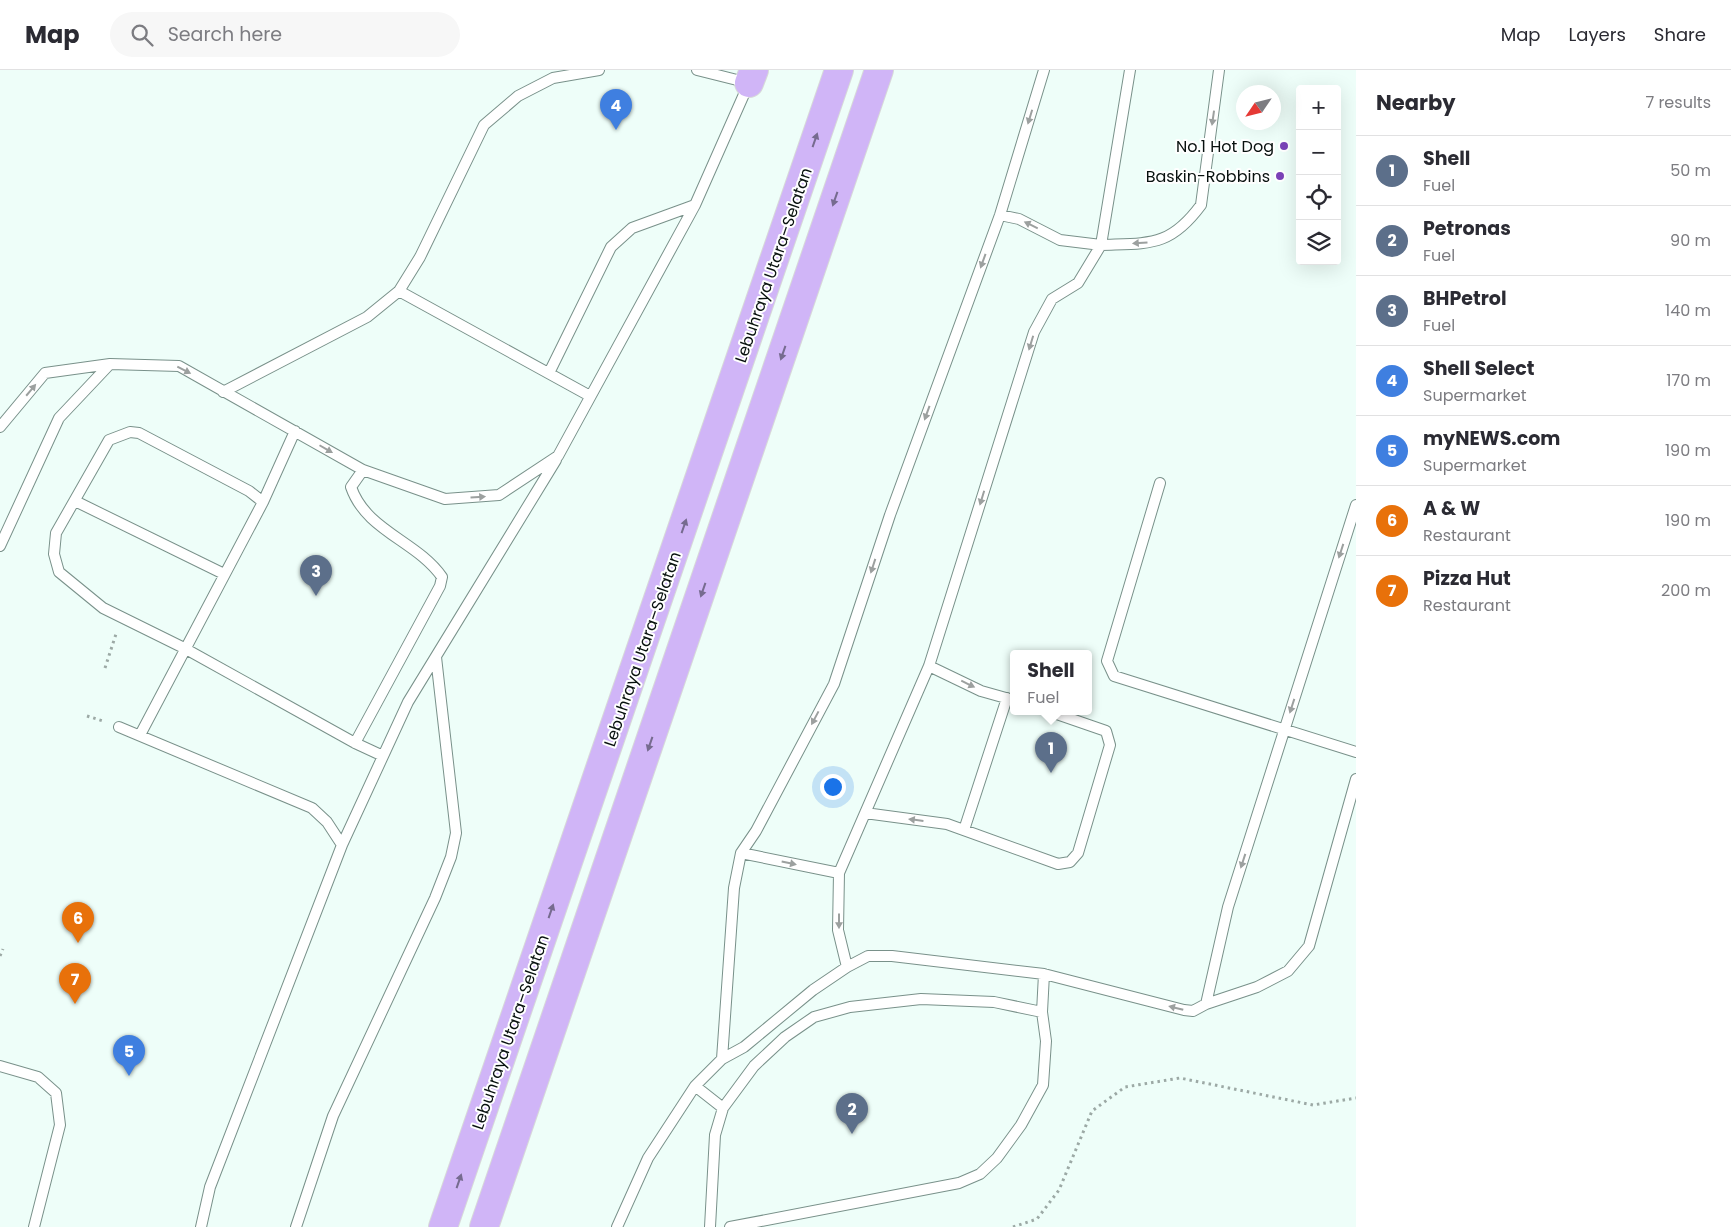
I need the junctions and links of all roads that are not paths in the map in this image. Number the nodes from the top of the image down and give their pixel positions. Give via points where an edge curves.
1 (599, 70) edge
2 (696, 70) edge
3 (839, 70) edge
4 (879, 70) edge
5 (1044, 70) edge
6 (1130, 70) edge
7 (1219, 70) edge
8 (751, 77) edge
9 (695, 205) junction
10 (1000, 215) junction
11 (1101, 245) junction
12 (399, 291) junction
13 (110, 364) junction
14 (550, 373) junction
15 (223, 392) junction
16 (590, 396) junction
17 (0, 427) edge
18 (295, 431) junction
19 (558, 456) junction
20 (363, 470) junction
21 (1160, 483) dead end
22 (75, 502) junction
23 (263, 502) junction
24 (1356, 504) edge
25 (0, 546) edge
26 (224, 574) junction
27 (184, 648) junction
28 (436, 657) junction
29 (929, 666) junction
30 (1010, 699) edge
31 (1060, 715) edge
32 (119, 726) dead end
33 (1284, 730) junction
34 (140, 735) junction
35 (355, 743) junction
36 (1356, 752) edge
37 (383, 756) junction
38 (1356, 779) edge
39 (865, 813) junction
40 (964, 830) junction
41 (342, 846) junction
42 (742, 853) junction
43 (839, 873) junction
44 (847, 967) junction
45 (1044, 974) junction
46 (1206, 1004) junction
47 (1042, 1012) junction
48 (722, 1059) junction
49 (0, 1066) edge
50 (695, 1086) junction
51 (723, 1108) junction
52 (34, 1227) edge
53 (202, 1227) edge
54 (296, 1227) edge
55 (443, 1227) edge
56 (484, 1227) edge
57 (617, 1227) edge
58 (710, 1227) edge
59 (730, 1227) edge

1 - 12 lane via 553,78 518,96 484,124 420,258
2 - 8 lane
55 -> 3 highway, Lebuhraya Utara–Selatan
4 -> 56 highway
5 -> 10 lane
6 - 11 lane
7 -> 11 lane via 1201,205 1188,223 1174,234 1148,243
8 - 9 lane
9 - 14 lane via 632,228 611,247
9 - 16 lane
11 -> 10 lane via 1060,240 1018,219
10 -> 42 lane via 890,515 834,684
11 -> 29 lane via 1078,283 1052,300 1034,332
12 - 14 lane
12 - 15 lane via 368,317
13 -> 15 lane via 179,366
17 -> 13 lane via 45,373
13 - 25 lane via 59,418
14 - 16 lane
15 - 18 lane
16 - 19 lane
18 -> 20 lane
18 - 23 lane
20 -> 19 lane via 444,499 454,499 498,495
19 - 28 lane
20 - 35 lane via 351,487 355,499 375,523 432,563 442,577
21 - 33 lane via 1107,661 1114,676
22 - 23 lane via 109,440 130,432 150,438
22 - 26 lane
22 - 27 lane via 56,533 54,554 58,572 103,608
23 - 26 lane
24 -> 33 lane
26 - 27 lane
27 - 34 lane
27 - 35 lane
28 - 37 lane via 408,702
28 - 54 lane via 456,833 451,857 333,1116
29 -> 30 lane via 981,691
29 - 39 lane
30 - 40 lane
31 - 40 lane via 1106,731 1110,745 1078,853 1070,862 1058,864
32 - 34 lane
33 - 36 lane
33 -> 46 lane via 1228,907
34 - 41 lane via 312,808 327,822
35 - 37 lane
37 - 41 lane
38 - 46 lane via 1309,946 1288,971 1257,987
40 -> 39 lane via 947,824
39 - 43 lane
41 - 53 lane via 210,1187
42 -> 43 lane
42 - 48 lane via 734,888
43 -> 44 lane via 838,930
44 - 45 lane via 868,956 892,956
44 - 48 lane via 813,990 744,1047
46 -> 45 lane via 1193,1011 1184,1010
45 - 47 lane
47 - 51 lane via 994,1002 921,998 850,1008 814,1018 785,1037 754,1066
47 - 59 lane via 1046,1041 1043,1086 1021,1125 997,1158 980,1174 959,1183
48 - 50 lane
49 - 52 lane via 38,1077 56,1093 60,1125
50 - 51 lane
50 - 57 lane via 648,1158
51 - 58 lane via 715,1135

